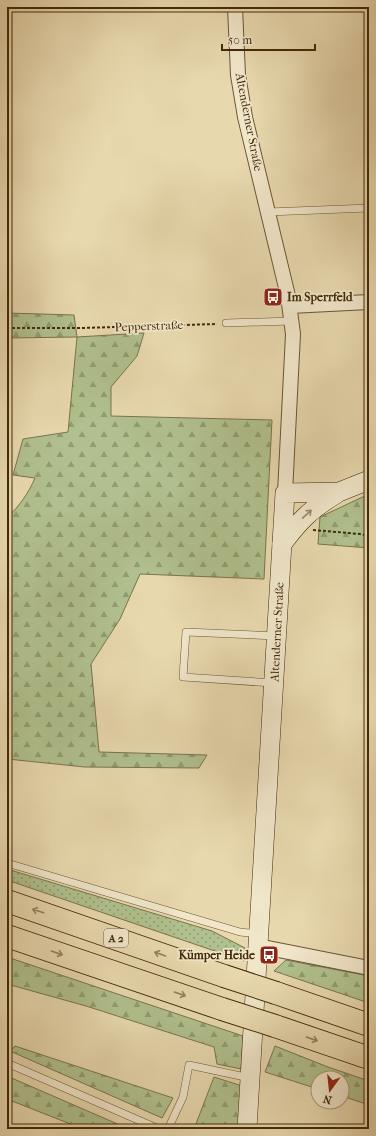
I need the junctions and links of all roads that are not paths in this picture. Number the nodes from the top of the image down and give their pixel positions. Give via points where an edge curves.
1 (235, 7) edge
2 (369, 208) edge
3 (268, 212) junction
4 (369, 302) edge
5 (290, 306) junction
6 (291, 321) junction
7 (226, 323) road end
8 (369, 480) edge
9 (339, 492) junction
10 (284, 493) junction
11 (288, 537) junction
12 (276, 636) junction
13 (274, 683) junction
14 (7, 863) edge
15 (7, 901) edge
16 (7, 936) edge
17 (258, 940) junction
18 (369, 968) edge
19 (369, 1025) edge
20 (369, 1058) edge
21 (7, 1063) edge
22 (250, 1078) junction
23 (159, 1129) edge
24 (168, 1129) edge
25 (247, 1129) edge

1 - 3 street, Altenderner Straße via 238,75 245,117
2 - 3 lane
3 - 5 street, Altenderner Straße
4 - 5 street
5 - 6 street, Altenderner Straße
6 - 7 lane
6 - 10 street, Altenderner Straße via 293,347
8 - 9 main road
9 - 10 main road
11 -> 9 main road via 314,507
10 - 11 main road, Altenderner Straße
11 - 12 main road, Altenderner Straße
12 - 13 main road, Altenderner Straße
12 - 13 lane via 186,632 184,677
13 - 17 main road, Altenderner Straße
14 - 17 lane via 240,932
19 -> 15 highway, A 2, bridge
16 -> 20 highway, bridge
17 - 18 street
17 - 22 main road, Altenderner Straße
21 - 23 lane
22 - 24 lane via 189,1065 183,1097
22 - 25 main road, Altenderner Straße

